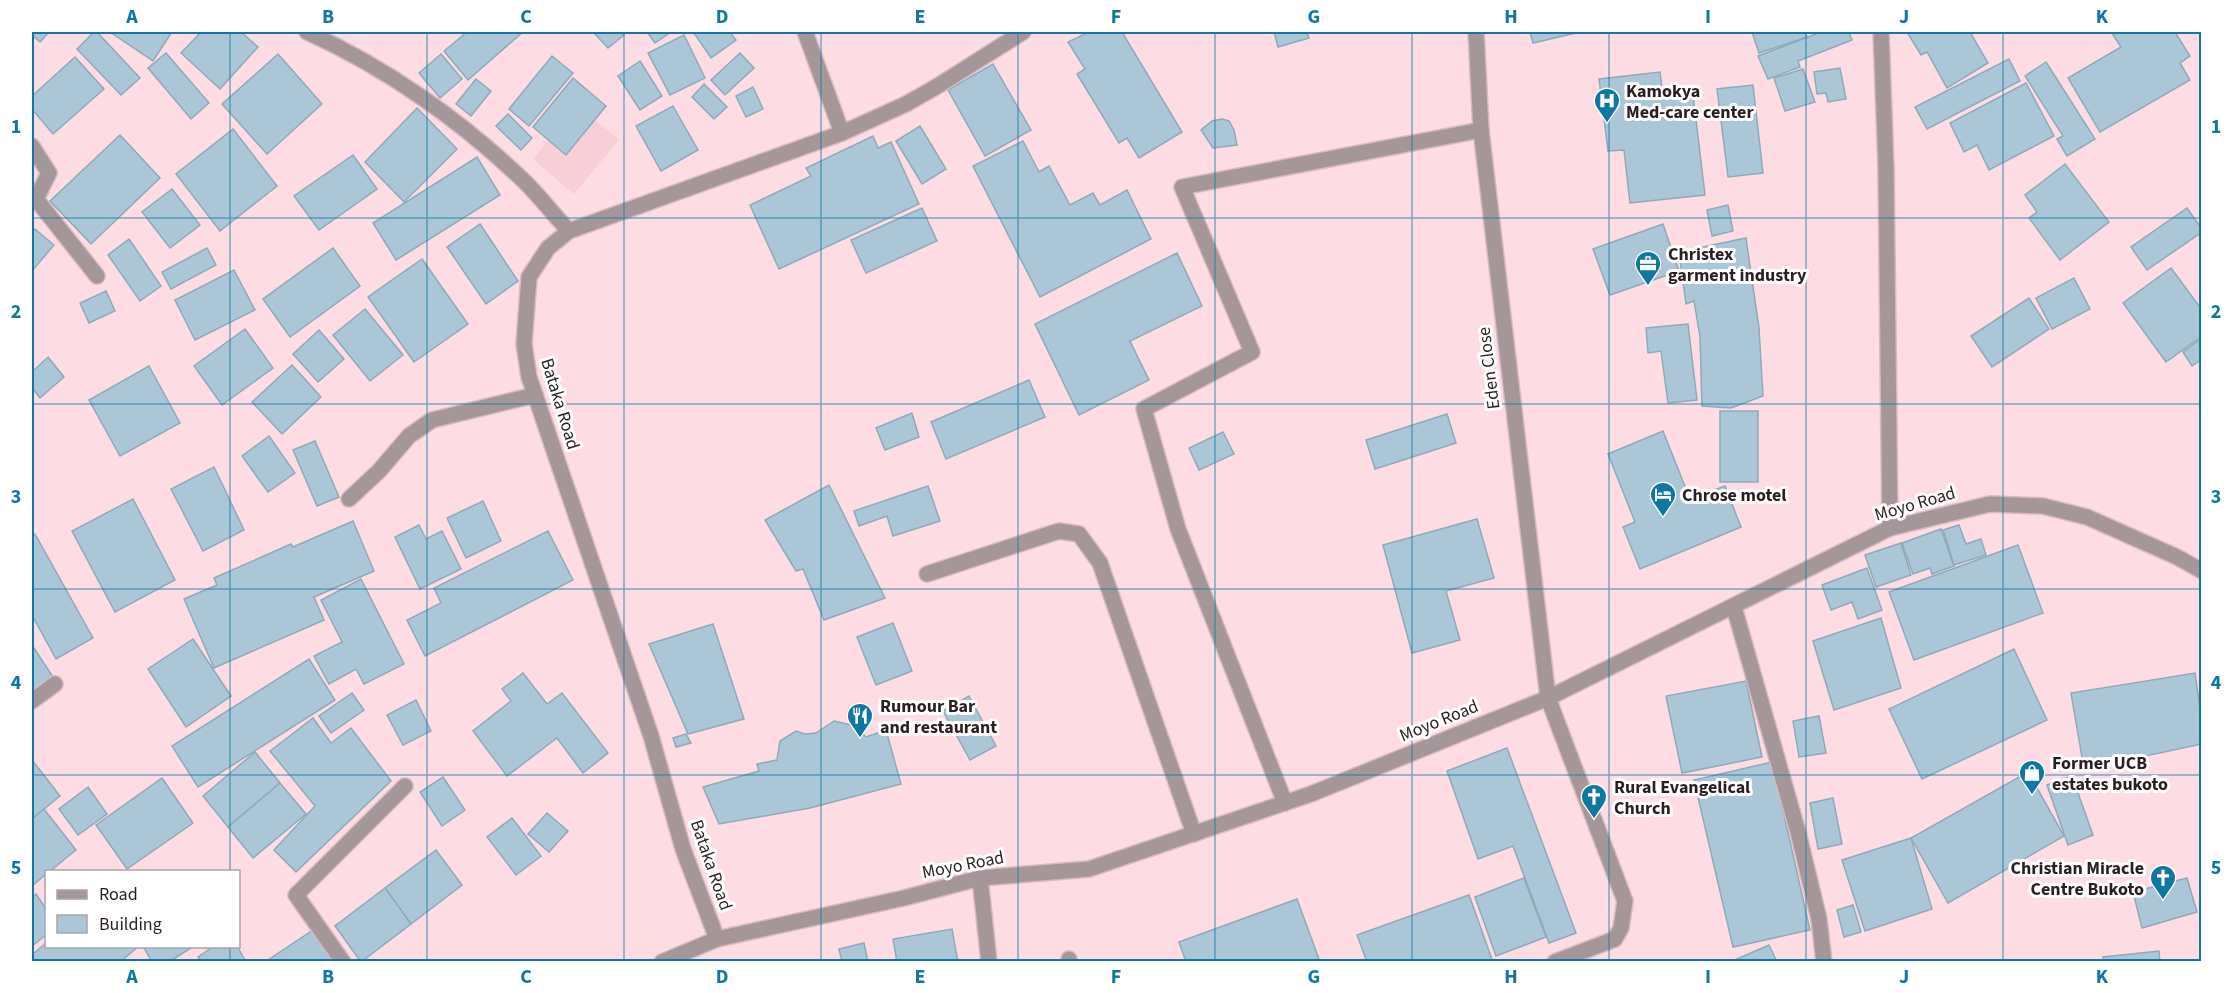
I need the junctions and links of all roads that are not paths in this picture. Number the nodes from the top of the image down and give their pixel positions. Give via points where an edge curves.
1 (307, 32) edge
2 (805, 32) edge
3 (1023, 32) edge
4 (1476, 32) edge
5 (1881, 32) edge
6 (1481, 130) junction
7 (842, 133) junction
8 (32, 146) edge
9 (568, 231) junction
10 (97, 276) dead end
11 (535, 395) junction
12 (349, 499) dead end
13 (1890, 528) junction
14 (2202, 571) edge
15 (927, 574) dead end
16 (1734, 607) junction
17 (55, 684) dead end
18 (1548, 698) junction
19 (32, 701) edge
20 (405, 786) dead end
21 (1285, 802) junction
22 (1194, 834) junction
23 (980, 878) junction
24 (717, 939) junction
25 (342, 962) edge
26 (662, 962) edge
27 (988, 962) edge
28 (1555, 962) edge
29 (1824, 962) edge

1 - 9 street via 336,45 460,125 526,183
2 - 7 street
3 - 7 street, Bataka Road via 906,104
4 - 6 street, Eden Close
5 - 13 street
6 - 18 street, Eden Close
6 - 21 street via 1182,187 1252,352 1144,409 1178,529
7 - 9 street, Bataka Road
8 - 10 street via 49,173 36,199
9 - 11 street, Bataka Road via 548,248 529,277 524,344 528,377
11 - 12 street via 432,420 409,436
11 - 24 street, Bataka Road via 651,736 683,849
13 - 14 street, Moyo Road via 1990,504 2043,506 2087,517
13 - 16 street, Moyo Road
15 - 22 street via 1059,531 1080,534 1100,563
16 - 18 street, Moyo Road
16 - 29 street via 1798,831 1819,919
17 - 19 street
18 - 21 street, Moyo Road
18 - 28 street, Eden Close via 1625,901 1621,928 1615,939
20 - 25 street via 296,895
21 - 22 street, Moyo Road
22 - 23 street, Moyo Road via 1089,869
23 - 24 street, Moyo Road
23 - 27 street
24 - 26 street, Moyo Road

